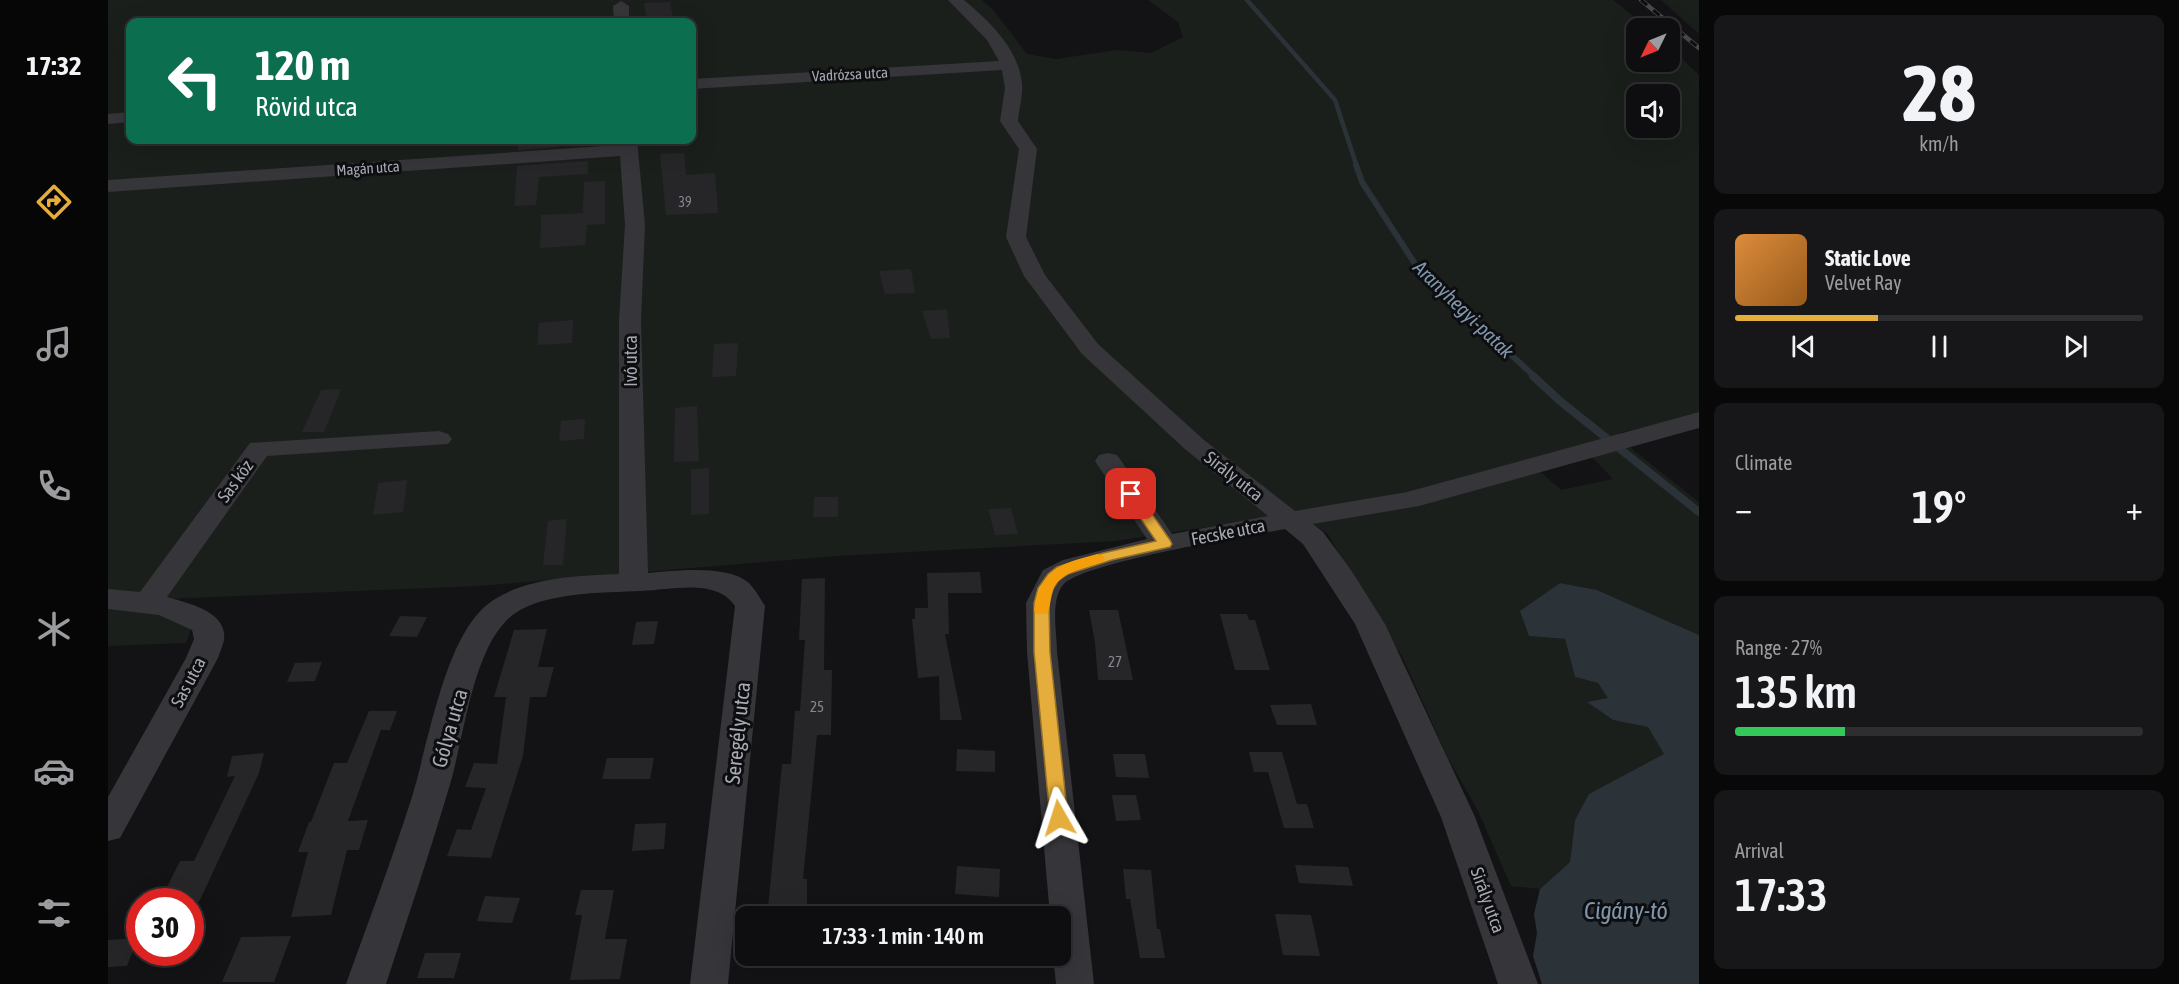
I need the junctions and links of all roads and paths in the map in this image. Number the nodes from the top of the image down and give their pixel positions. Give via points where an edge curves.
1 (954, 0) edge
2 (621, 6) dead end
3 (622, 18) edge
4 (1009, 65) junction
5 (696, 84) edge
6 (126, 117) edge
7 (108, 119) edge
8 (628, 145) edge
9 (108, 186) edge
10 (1699, 420) edge
11 (439, 440) dead end
12 (1108, 461) dead end
13 (1292, 520) junction
14 (1165, 544) junction
15 (634, 583) junction
16 (108, 599) edge
17 (148, 602) junction
18 (108, 828) edge
19 (366, 984) edge
20 (709, 984) edge
21 (1075, 984) edge
22 (1518, 984) edge

1 - 4 street, Sirály utca via 985,26 1004,51
2 - 3 street
4 - 5 street, Vadrózsa utca
4 - 13 street, Sirály utca via 1013,84 1009,121 1028,149 1016,237 1035,276 1084,341 1122,379 1204,452
6 - 7 street
8 - 9 street, Magán utca
8 - 15 street, Ivó utca via 635,225 630,320
10 - 13 street, Fecske utca via 1409,500
11 - 17 street, Sas köz via 259,449
12 - 14 street
13 - 14 street, Fecske utca
13 - 22 street, Sirály utca via 1313,538 1370,624 1458,817
14 - 21 street, Fecske utca via 1063,571 1053,577 1041,603 1043,664
15 - 19 street, Gólya utca via 529,594 504,607 486,624 457,694 435,779
15 - 20 street, Seregély utca via 715,581 735,588 750,606
16 - 17 street, Sas utca
17 - 18 street, Sas utca via 191,614 207,625 209,639

